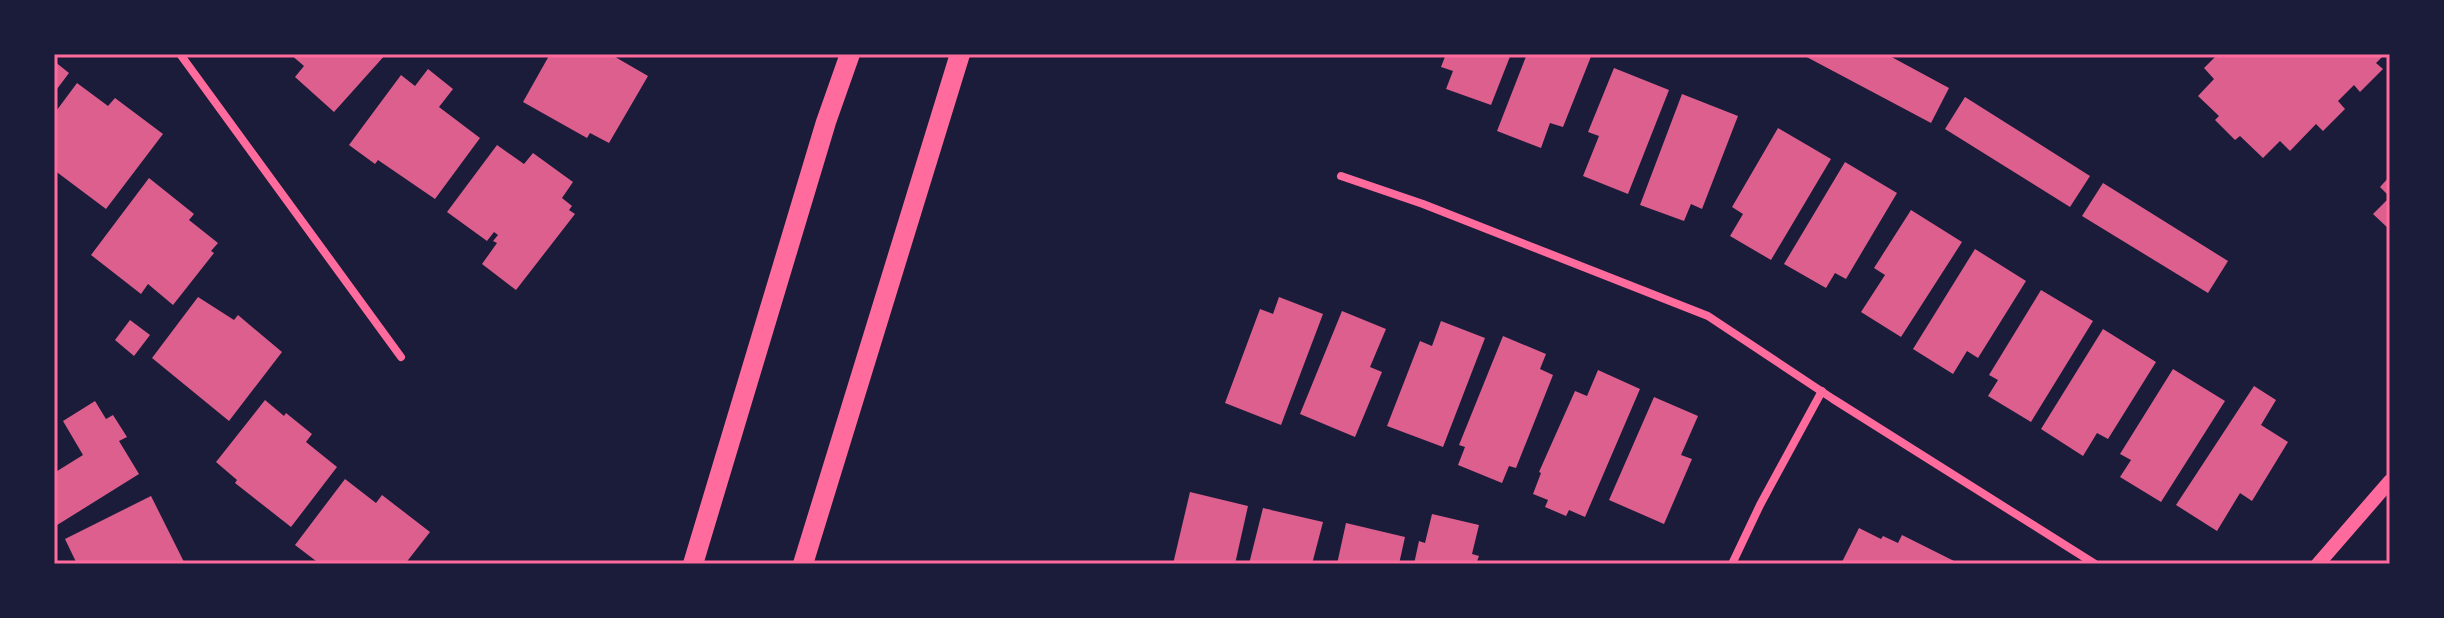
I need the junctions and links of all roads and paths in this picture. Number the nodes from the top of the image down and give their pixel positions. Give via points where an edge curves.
1 (180, 54) edge
2 (850, 54) edge
3 (960, 54) edge
4 (1341, 176) dead end
5 (401, 357) dead end
6 (1822, 391) junction
7 (2390, 481) edge
8 (693, 564) edge
9 (803, 564) edge
10 (1732, 564) edge
11 (2095, 564) edge
12 (2318, 564) edge

1 - 5 street
2 - 8 main road
3 - 9 main road
4 - 6 street via 1708,316
6 - 10 street
6 - 11 street
7 - 12 street

